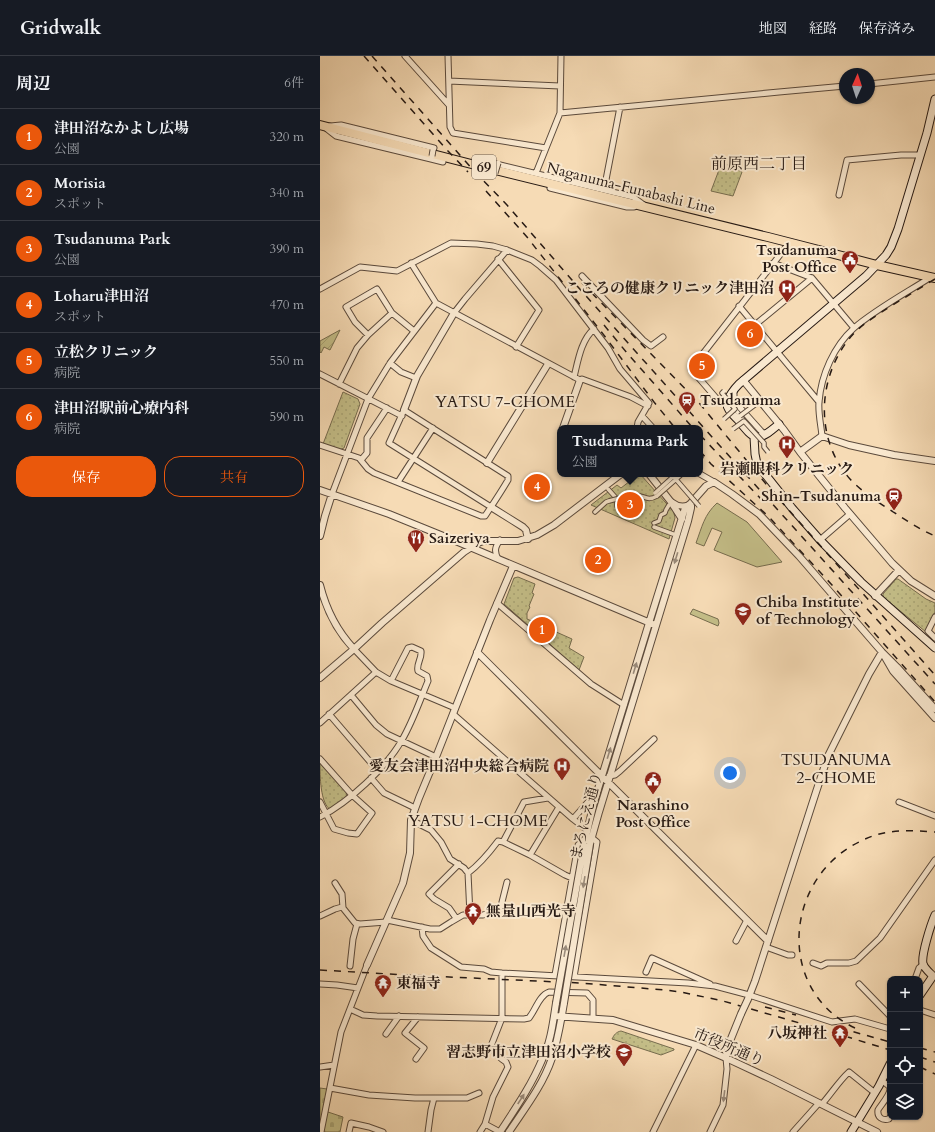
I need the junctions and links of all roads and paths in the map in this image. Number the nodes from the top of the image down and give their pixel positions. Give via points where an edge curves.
1 (405, 56) edge
2 (448, 56) edge
3 (561, 56) edge
4 (935, 77) edge
5 (448, 81) junction
6 (875, 83) edge
7 (560, 86) junction
8 (839, 87) edge
9 (935, 99) edge
10 (449, 105) junction
11 (620, 107) junction
12 (560, 112) junction
13 (321, 126) edge
14 (546, 148) junction
15 (920, 155) junction
16 (432, 158) junction
17 (484, 161) dead end
18 (442, 162) dead end
19 (498, 163) junction
20 (536, 173) junction
21 (604, 190) junction
22 (839, 195) dead end
23 (645, 206) junction
24 (790, 242) junction
25 (507, 250) junction
26 (498, 259) junction
27 (411, 263) junction
28 (774, 263) junction
29 (877, 265) junction
30 (582, 276) dead end
31 (934, 276) edge
32 (812, 278) junction
33 (320, 289) edge
34 (436, 303) junction
35 (833, 304) junction
36 (739, 306) junction
37 (392, 313) junction
38 (454, 313) junction
39 (755, 325) junction
40 (854, 328) junction
41 (594, 329) junction
42 (414, 331) junction
43 (368, 335) junction
44 (663, 337) dead end
45 (516, 347) junction
46 (776, 351) junction
47 (390, 363) junction
48 (548, 364) junction
49 (320, 374) edge
50 (416, 378) junction
51 (577, 378) junction
52 (742, 380) junction
53 (339, 384) junction
54 (734, 388) junction
55 (724, 391) dead end
56 (764, 398) dead end
57 (368, 399) junction
58 (819, 402) junction
59 (726, 404) junction
60 (648, 406) junction
61 (387, 408) junction
62 (735, 409) junction
63 (403, 413) junction
64 (642, 416) junction
65 (740, 416) junction
66 (724, 419) dead end
67 (744, 421) junction
68 (779, 424) junction
69 (564, 425) edge
70 (638, 425) edge
71 (650, 425) edge
72 (433, 428) junction
73 (733, 429) dead end
74 (768, 433) junction
75 (822, 436) junction
76 (754, 437) junction
77 (320, 445) edge
78 (768, 452) dead end
79 (800, 452) junction
80 (347, 454) junction
81 (413, 459) junction
82 (361, 460) junction
83 (935, 461) edge
84 (487, 462) junction
85 (703, 476) edge
86 (617, 477) edge
87 (651, 477) edge
88 (674, 477) edge
89 (676, 477) edge
90 (703, 477) edge
91 (398, 482) junction
92 (714, 482) junction
93 (706, 486) junction
94 (608, 489) dead end
95 (320, 490) edge
96 (332, 494) junction
97 (695, 502) junction
98 (670, 503) junction
99 (618, 506) dead end
100 (700, 506) dead end
101 (491, 507) junction
102 (595, 512) dead end
103 (850, 514) junction
104 (682, 519) junction
105 (673, 534) dead end
106 (320, 536) edge
107 (528, 539) junction
108 (500, 540) junction
109 (820, 540) junction
110 (470, 547) junction
111 (498, 559) junction
112 (513, 566) junction
113 (899, 570) junction
114 (320, 585) edge
115 (875, 596) junction
116 (935, 596) edge
117 (497, 603) junction
118 (935, 617) edge
119 (652, 624) junction
120 (935, 638) edge
121 (935, 648) edge
122 (354, 649) junction
123 (477, 652) junction
124 (882, 652) junction
125 (376, 672) junction
126 (320, 678) edge
127 (391, 681) junction
128 (351, 695) junction
129 (422, 695) junction
130 (624, 705) junction
131 (935, 709) edge
132 (454, 711) junction
133 (329, 714) junction
134 (935, 718) edge
135 (320, 723) edge
136 (654, 739) dead end
137 (402, 741) junction
138 (436, 756) junction
139 (320, 759) edge
140 (378, 771) junction
141 (371, 778) junction
142 (607, 778) junction
143 (352, 795) junction
144 (548, 798) junction
145 (320, 802) edge
146 (594, 802) junction
147 (899, 802) dead end
148 (559, 807) junction
149 (415, 808) junction
150 (327, 814) junction
151 (935, 816) edge
152 (320, 817) edge
153 (573, 819) junction
154 (411, 820) junction
155 (587, 830) junction
156 (503, 842) junction
157 (588, 842) junction
158 (530, 855) junction
159 (935, 860) edge
160 (459, 864) junction
161 (468, 873) junction
162 (572, 878) junction
163 (507, 882) dead end
164 (335, 883) dead end
165 (343, 908) junction
166 (553, 910) dead end
167 (566, 913) junction
168 (470, 915) junction
169 (935, 915) edge
170 (320, 916) edge
171 (456, 918) junction
172 (747, 920) junction
173 (387, 921) junction
174 (357, 924) junction
175 (422, 928) junction
176 (736, 940) dead end
177 (767, 944) junction
178 (792, 955) dead end
179 (813, 963) dead end
180 (924, 964) junction
181 (367, 965) joint
182 (350, 966) dead end
183 (646, 972) dead end
184 (502, 973) junction
185 (934, 974) edge
186 (555, 975) junction
187 (916, 976) edge
188 (574, 977) junction
189 (320, 984) edge
190 (859, 984) dead end
191 (715, 986) junction
192 (358, 988) junction
193 (923, 990) edge
194 (749, 997) junction
195 (350, 1009) junction
196 (923, 1011) edge
197 (887, 1013) edge
198 (935, 1015) edge
199 (399, 1016) junction
200 (418, 1016) junction
201 (554, 1016) junction
202 (562, 1017) junction
203 (502, 1018) junction
204 (593, 1018) junction
205 (887, 1028) edge
206 (386, 1034) dead end
207 (696, 1045) junction
208 (726, 1058) junction
209 (416, 1059) dead end
210 (334, 1065) junction
211 (320, 1067) edge
212 (887, 1071) edge
213 (883, 1080) junction
214 (887, 1082) edge
215 (887, 1084) edge
216 (330, 1088) junction
217 (479, 1093) dead end
218 (875, 1093) junction
219 (887, 1097) edge
220 (434, 1098) junction
221 (820, 1104) junction
222 (320, 1107) edge
223 (326, 1111) junction
224 (887, 1119) edge
225 (857, 1122) junction
226 (485, 1124) junction
227 (321, 1132) edge
228 (349, 1132) edge
229 (383, 1132) edge
230 (428, 1132) edge
231 (480, 1132) edge
232 (500, 1132) edge
233 (509, 1132) edge
234 (653, 1132) edge
235 (710, 1132) edge
236 (793, 1132) edge
237 (851, 1132) edge
238 (877, 1132) edge

1 - 10 street
2 - 5 street
3 - 7 street
4 - 6 street
5 - 7 street
5 - 10 street
7 - 12 street
8 - 11 street
9 - 15 main road
10 - 14 street via 450,127 453,133
11 - 12 street
11 - 21 street
12 - 14 street
13 - 16 street via 336,136
13 - 16 street, bridge via 341,125 434,148
13 - 23 main road, Naganuma-Funabashi Line / 69
14 - 20 street
15 - 22 street via 847,160
15 - 29 main road via 894,238 886,255
16 - 18 street
17 - 19 street
19 - 20 street
19 - 23 street, bridge via 495,173 627,207
20 - 21 street
21 - 23 street via 633,197
23 - 24 main road, Naganuma-Funabashi Line / 69
24 - 28 street
24 - 29 main road, Naganuma-Funabashi Line / 69
25 - 26 street
25 - 27 street via 493,246 451,243
25 - 41 street via 532,260 556,280
26 - 38 street
26 - 45 street via 539,310
27 - 33 street via 397,271 360,267
27 - 34 street
28 - 32 street
28 - 36 street
29 - 31 main road, Naganuma-Funabashi Line / 69
29 - 35 main road
30 - 44 street via 643,340 651,346
31 - 40 street
32 - 35 street
32 - 39 street
34 - 38 street
34 - 42 street
35 - 40 street
35 - 46 main road
36 - 39 street
36 - 59 street via 691,369 717,399
37 - 42 street
37 - 43 street
37 - 43 street via 378,289 346,307 355,322
38 - 45 street
38 - 50 street
39 - 46 street
40 - 58 street via 834,353 824,376
41 - 51 street via 585,340 579,357
41 - 60 street via 620,369 649,403
42 - 47 street
43 - 53 street
45 - 48 street
46 - 52 main road
46 - 58 street
47 - 50 street via 401,372
47 - 57 street
48 - 51 street
48 - 84 street
49 - 53 street
50 - 63 street
51 - 60 street via 631,397
51 - 69 street
52 - 54 main road
52 - 68 street
53 - 57 street
54 - 59 main road
54 - 74 street via 735,402 763,433
55 - 62 street, bridge via 722,393
56 - 65 street, bridge
57 - 61 street
57 - 80 street
58 - 75 street
59 - 76 main road
60 - 64 street
61 - 63 street
61 - 82 street via 367,438 367,453
62 - 65 street, bridge
62 - 66 street, bridge
63 - 72 street
63 - 81 street via 389,443
64 - 70 street
64 - 71 street
65 - 67 street, bridge
67 - 73 street, bridge
67 - 78 street, bridge
68 - 74 main road
68 - 79 street
72 - 81 street
72 - 84 street
74 - 76 main road via 762,437
75 - 79 street
75 - 83 street via 894,455
76 - 109 main road via 755,458 759,468
77 - 80 street
79 - 103 street
80 - 82 street
80 - 96 street
81 - 91 street
81 - 101 street
82 - 91 street via 374,473
84 - 101 street via 508,476
85 - 92 street
86 - 107 street via 546,531
87 - 98 street
88 - 102 street, bridge via 653,498 634,494 606,502
89 - 97 street, bridge
90 - 93 street via 707,482
91 - 101 street via 481,516 485,516
92 - 93 street
92 - 124 street via 759,514
93 - 97 street, まろにえ通り
94 - 99 street via 617,499
95 - 96 street
96 - 106 street
96 - 110 street
97 - 98 street via 684,506
97 - 100 street, bridge
97 - 104 street, まろにえ通り via 685,508
97 -> 119 street, まろにえ通り
98 - 104 street
98 - 105 street via 654,525
101 - 107 street via 523,526
103 - 109 street
103 - 113 street
104 - 119 street, まろにえ通り
107 - 108 street
108 - 110 street via 483,541
108 - 111 street via 495,550
109 - 115 main road
110 - 111 street
110 - 122 street
111 - 112 street
112 - 117 street
112 - 119 street
113 - 115 street
113 - 116 street
114 - 122 street via 335,624
115 - 121 main road
117 - 123 street
117 - 130 street via 591,684
118 - 120 street via 928,631
130 -> 119 street, まろにえ通り
119 - 142 street, まろにえ通り
122 - 125 street
122 - 126 street
123 - 132 street
123 - 142 street
124 - 131 street
124 - 134 street via 894,671
124 - 177 street via 828,756
125 - 127 street
125 - 128 street
127 - 129 street
127 - 129 street via 408,648 421,651 417,668 427,676 428,681
128 - 133 street
128 - 137 street via 376,725
129 - 132 street
129 - 137 street
142 -> 130 street, まろにえ通り
132 - 138 street
132 - 144 street
133 - 135 street
133 - 140 street
136 - 142 street via 620,771
137 - 138 street
137 - 140 street
138 - 149 street
139 - 143 street
140 - 141 street
141 - 143 street
141 - 149 street via 384,793
142 - 146 street, まろにえ通り
142 - 157 street, まろにえ通り via 599,812
142 - 172 street
143 - 150 street
143 - 150 street via 372,813 357,834 334,829
144 - 148 street
144 - 156 street via 524,802
145 - 150 street
146 - 153 street via 588,802
146 - 155 street, まろにえ通り
147 - 151 street
148 - 153 street
148 - 158 street
149 - 154 street
150 - 152 street
153 - 155 street
154 - 160 street via 431,830 450,859
154 - 173 street via 410,853 403,883
155 - 157 street, まろにえ通り
156 - 158 street
156 - 161 street via 498,841 487,856
157 - 162 street via 578,845
157 - 188 street via 597,842
201 -> 157 street, まろにえ通り, bridge
157 -> 202 street, まろにえ通り, bridge
158 - 162 street
159 - 179 street via 880,938 856,961 827,963 821,966
160 - 161 street
160 - 171 street via 429,894 434,900 449,908
161 - 168 street
162 - 167 street
163 - 168 street via 500,910 483,915
164 - 165 street via 342,894
165 - 170 street
165 - 174 street
166 - 167 street
167 - 186 street
168 - 171 street
169 - 180 main road via 924,951
171 - 175 street via 440,929
172 - 176 street
172 - 177 street
173 - 174 street
173 - 175 street
173 - 181 street
174 - 182 street
175 - 184 street via 431,948 461,967
177 - 178 street
177 - 194 street
180 - 185 main road via 928,972
180 - 187 street
181 - 192 street
183 - 191 street via 652,958
184 - 186 street
184 - 203 street
185 - 193 main road
186 - 188 street
188 - 191 street
189 - 192 street
190 - 197 street
191 - 194 street
192 - 195 street
194 - 205 street via 832,1022 855,1019
194 - 208 street, bridge via 728,1046
195 - 199 street via 364,1015
195 - 210 street via 341,1032
196 - 198 street
199 - 200 street
199 - 206 street
200 - 203 street
200 - 209 street via 405,1033 424,1048
201 - 202 street, 市役所通り
232 -> 201 street, まろにえ通り via 543,1060
202 - 204 street, 市役所通り
202 - 233 street, まろにえ通り via 544,1077
203 - 204 street via 529,1018 546,992 549,992 587,993 593,1000
203 - 226 street via 491,1046 508,1067 493,1097
204 - 207 street, 市役所通り via 622,1022
207 - 208 street, 市役所通り
207 - 234 street
208 - 221 street, 市役所通り
208 -> 235 street via 723,1105
210 - 211 street
210 - 216 street
212 - 213 main road
213 - 214 street
213 - 215 street
213 - 218 main road
216 - 220 street via 369,1094
216 - 223 street
217 - 220 street via 467,1098
218 - 221 street via 849,1072
218 - 225 main road
219 - 224 street via 877,1113 880,1118
220 - 230 street
221 - 225 street, 市役所通り
221 - 236 street
222 - 223 street
223 - 227 street
225 - 237 main road
225 - 238 street, 市役所通り
226 - 231 street
226 - 232 street
228 - 229 street via 351,1123

